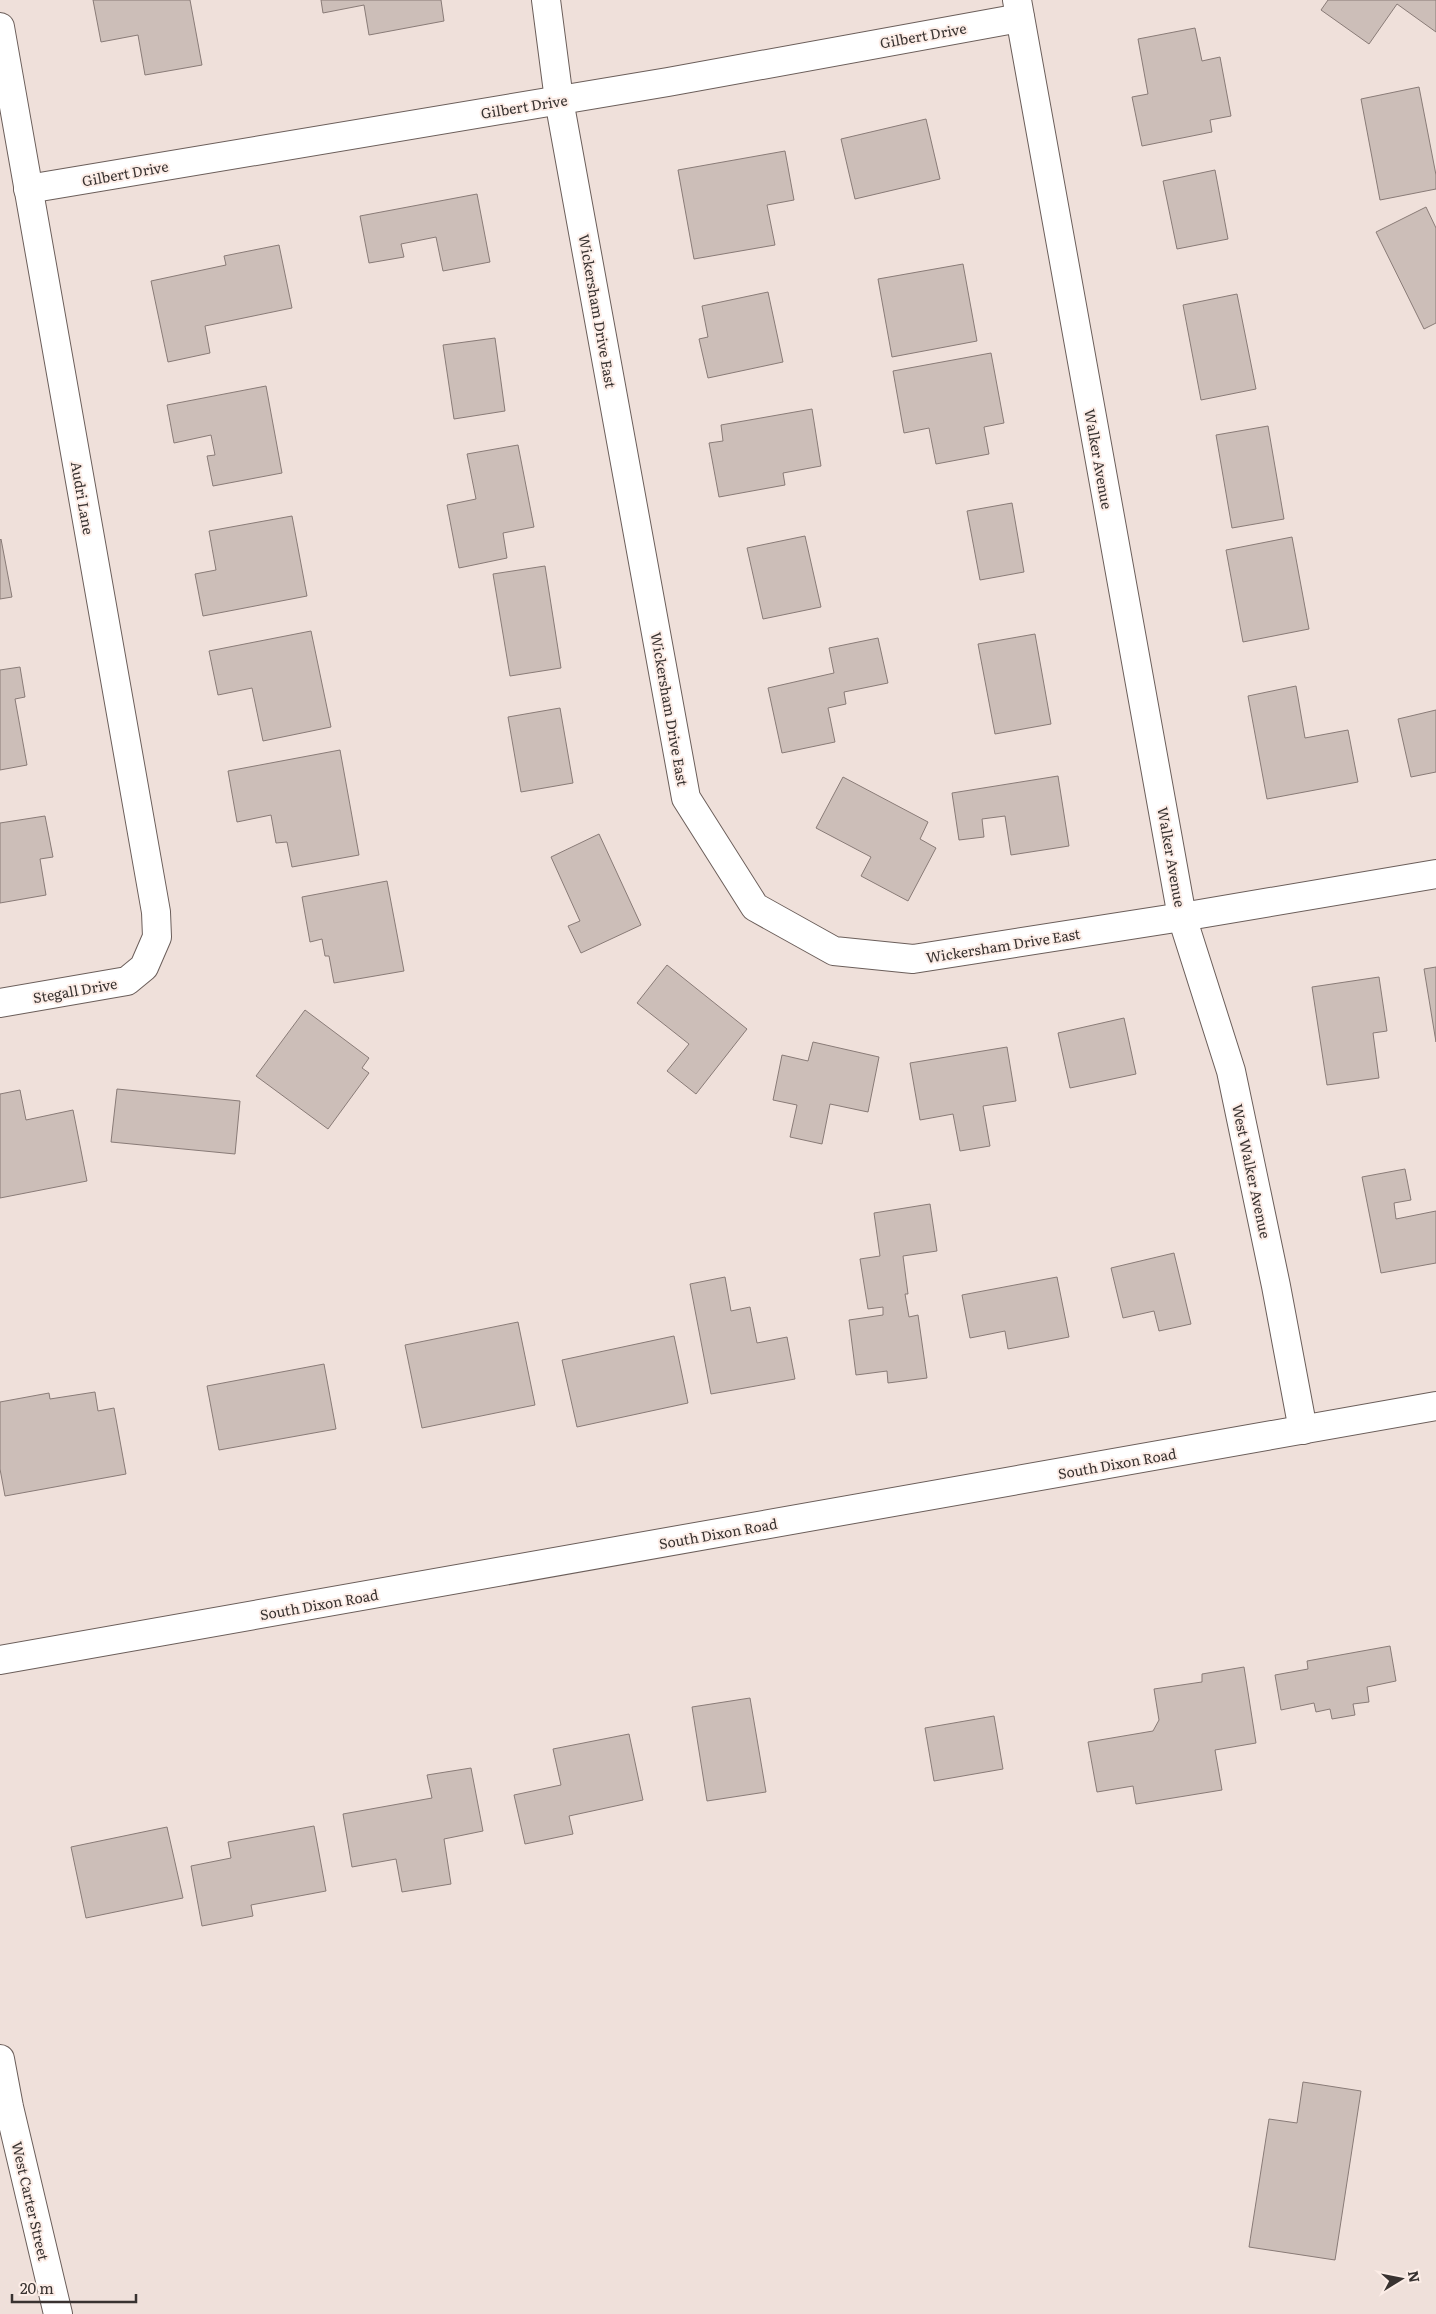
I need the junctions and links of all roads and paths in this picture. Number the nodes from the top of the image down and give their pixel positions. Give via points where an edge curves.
1 (546, 0) edge
2 (1018, 9) edge
3 (0, 27) edge
4 (559, 100) junction
5 (28, 189) junction
6 (1436, 874) edge
7 (1182, 917) junction
8 (144, 967) joint
9 (0, 1003) edge
10 (1436, 1406) edge
11 (1303, 1430) junction
12 (0, 1660) edge
13 (0, 2059) edge
14 (58, 2314) edge

1 - 4 street, Wickersham Drive East
2 - 4 street, Gilbert Drive via 668,82
2 - 7 street, Walker Avenue
3 - 5 street, Audri Lane
4 - 5 street, Gilbert Drive
4 - 7 street, Wickersham Drive East via 686,798 755,907 834,951 913,960
5 - 8 street, Audri Lane via 156,912 157,937
6 - 7 street, Wickersham Drive East
7 - 11 street, West Walker Avenue via 1231,1071
8 - 9 street, Stegall Drive via 128,981
10 - 11 street, South Dixon Road
11 - 12 street, South Dixon Road
13 - 14 street, West Carter Street

